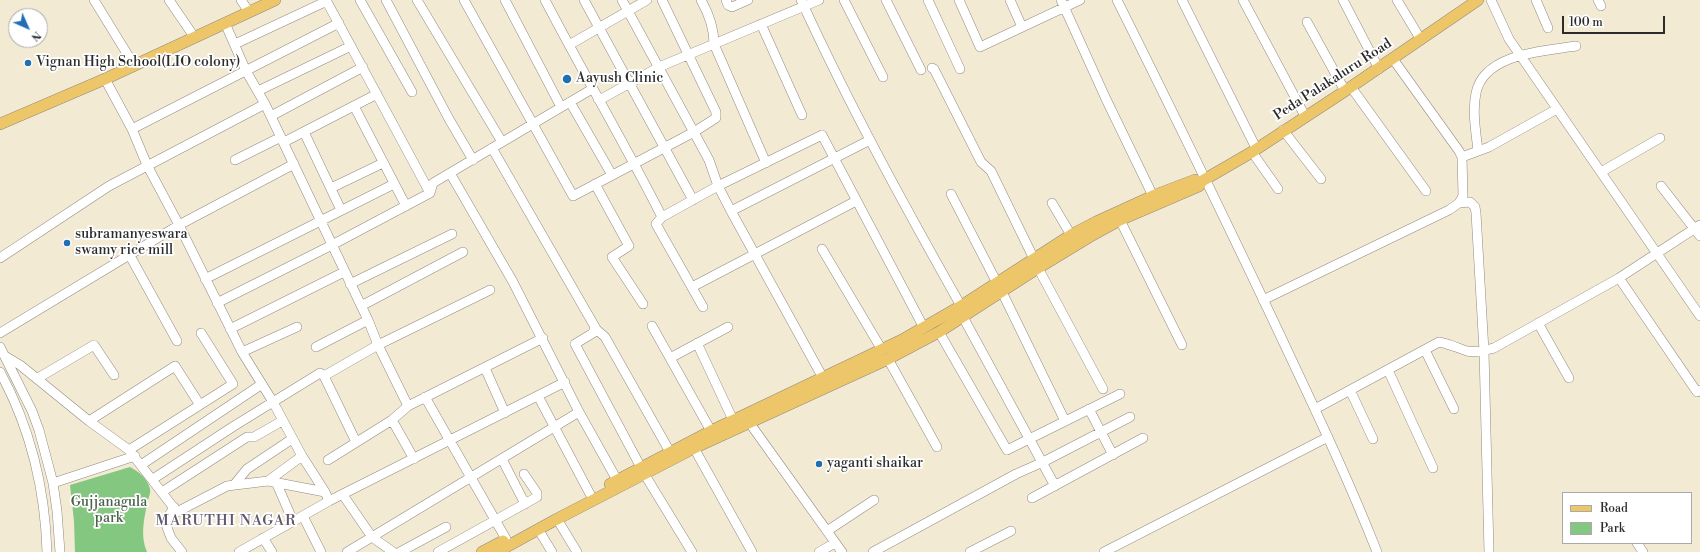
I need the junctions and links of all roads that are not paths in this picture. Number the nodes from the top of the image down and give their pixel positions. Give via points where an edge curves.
1 (94, 0) edge
2 (169, 0) edge
3 (241, 0) edge
4 (275, 0) edge
5 (360, 0) edge
6 (386, 0) edge
7 (417, 0) edge
8 (464, 0) edge
9 (505, 0) edge
10 (545, 0) edge
11 (584, 0) edge
12 (622, 0) edge
13 (647, 0) edge
14 (662, 0) edge
15 (701, 0) edge
16 (726, 0) edge
17 (748, 0) edge
18 (818, 0) edge
19 (844, 0) edge
20 (886, 0) edge
21 (928, 0) edge
22 (959, 0) edge
23 (1010, 0) edge
24 (1080, 0) edge
25 (1117, 0) edge
26 (1182, 0) edge
27 (1243, 0) edge
28 (1342, 0) edge
29 (1397, 0) edge
30 (1491, 0) edge
31 (1536, 0) edge
32 (326, 1) edge
33 (1471, 2) edge
34 (802, 3) edge
35 (1062, 4) edge
36 (628, 11) junction
37 (249, 12) junction
38 (1307, 22) dead end
39 (226, 23) junction
40 (338, 23) junction
41 (761, 24) junction
42 (1022, 27) junction
43 (599, 28) junction
44 (1548, 28) dead end
45 (195, 38) junction
46 (1421, 40) junction
47 (235, 44) junction
48 (714, 44) junction
49 (569, 45) junction
50 (351, 46) junction
51 (1576, 46) dead end
52 (690, 54) junction
53 (1519, 55) junction
54 (1393, 59) junction
55 (134, 65) junction
56 (659, 67) junction
57 (363, 68) junction
58 (932, 68) dead end
59 (1379, 68) junction
60 (960, 69) dead end
61 (921, 70) dead end
62 (246, 71) junction
63 (883, 77) dead end
64 (105, 79) junction
65 (629, 84) junction
66 (592, 89) junction
67 (1348, 89) junction
68 (258, 91) junction
69 (412, 92) dead end
70 (378, 94) junction
71 (598, 99) junction
72 (570, 102) junction
73 (265, 104) junction
74 (354, 106) junction
75 (561, 107) junction
76 (1557, 109) junction
77 (271, 116) junction
78 (802, 116) dead end
79 (1305, 116) junction
80 (0, 124) edge
81 (532, 124) junction
82 (132, 129) junction
83 (1283, 130) junction
84 (304, 132) junction
85 (694, 132) junction
86 (1660, 138) dead end
87 (282, 140) junction
88 (870, 140) junction
89 (502, 142) junction
90 (492, 148) junction
91 (664, 148) junction
92 (1254, 150) junction
93 (1478, 151) junction
94 (1462, 157) junction
95 (834, 158) junction
96 (235, 160) dead end
97 (473, 160) junction
98 (766, 162) junction
99 (383, 163) junction
100 (635, 163) junction
101 (294, 164) junction
102 (146, 165) junction
103 (1601, 172) junction
104 (450, 173) junction
105 (612, 175) junction
106 (1321, 179) dead end
107 (1204, 180) junction
108 (394, 184) junction
109 (595, 184) junction
110 (718, 186) junction
111 (1661, 186) dead end
112 (331, 188) junction
113 (1278, 189) dead end
114 (1426, 191) dead end
115 (430, 193) junction
116 (951, 194) dead end
117 (1153, 196) junction
118 (693, 200) junction
119 (856, 201) junction
120 (1052, 203) dead end
121 (1459, 203) junction
122 (406, 206) junction
123 (342, 210) junction
124 (731, 211) junction
125 (662, 217) junction
126 (321, 220) junction
127 (1120, 220) junction
128 (178, 225) junction
129 (1697, 226) edge
130 (452, 234) dead end
131 (1071, 236) junction
132 (1700, 236) edge
133 (332, 245) junction
134 (822, 249) dead end
135 (463, 252) dead end
136 (129, 254) junction
137 (755, 254) junction
138 (1657, 254) junction
139 (0, 258) edge
140 (1036, 263) junction
141 (344, 272) junction
142 (1619, 278) junction
143 (204, 279) junction
144 (350, 284) junction
145 (692, 287) junction
146 (999, 288) junction
147 (490, 290) dead end
148 (1263, 300) junction
149 (217, 303) junction
150 (643, 304) dead end
151 (361, 306) junction
152 (703, 307) dead end
153 (962, 312) junction
154 (1700, 316) edge
155 (368, 320) junction
156 (1538, 323) junction
157 (652, 326) dead end
158 (297, 327) dead end
159 (728, 327) dead end
160 (924, 328) junction
161 (230, 329) junction
162 (596, 329) junction
163 (939, 332) junction
164 (0, 333) edge
165 (201, 333) dead end
166 (543, 338) junction
167 (177, 341) dead end
168 (698, 343) junction
169 (1182, 345) dead end
170 (378, 346) junction
171 (316, 347) dead end
172 (0, 348) edge
173 (1425, 350) junction
174 (1482, 351) junction
175 (242, 352) junction
176 (885, 355) junction
177 (6, 356) junction
178 (670, 358) junction
179 (485, 368) junction
180 (1388, 370) junction
181 (0, 372) edge
182 (114, 376) dead end
183 (324, 376) junction
184 (38, 378) junction
185 (824, 378) junction
186 (1569, 378) dead end
187 (565, 382) junction
188 (262, 384) junction
189 (1103, 389) dead end
190 (1350, 390) junction
191 (1700, 390) edge
192 (1120, 394) dead end
193 (538, 396) junction
194 (426, 397) junction
195 (273, 402) junction
196 (200, 405) junction
197 (408, 406) junction
198 (1089, 409) junction
199 (1315, 409) junction
200 (1454, 409) dead end
201 (579, 412) junction
202 (506, 413) junction
203 (1130, 417) dead end
204 (746, 419) junction
205 (392, 420) junction
206 (733, 420) junction
207 (1065, 420) junction
208 (89, 421) junction
209 (282, 421) junction
210 (554, 427) junction
211 (711, 431) junction
212 (1101, 432) junction
213 (1328, 437) junction
214 (292, 438) junction
215 (1030, 438) junction
216 (1143, 438) dead end
217 (1373, 439) dead end
218 (450, 441) junction
219 (356, 442) junction
220 (937, 447) dead end
221 (694, 448) junction
222 (670, 452) junction
223 (132, 453) junction
224 (1112, 455) junction
225 (302, 456) junction
226 (414, 459) junction
227 (502, 459) junction
228 (328, 460) dead end
229 (1043, 462) junction
230 (141, 465) junction
231 (1433, 468) dead end
232 (643, 471) junction
233 (524, 474) dead end
234 (471, 478) junction
235 (153, 479) junction
236 (617, 480) junction
237 (272, 482) junction
238 (53, 483) junction
239 (234, 485) junction
240 (1055, 486) junction
241 (162, 492) junction
242 (343, 494) junction
243 (590, 494) junction
244 (327, 497) junction
245 (1032, 498) dead end
246 (874, 500) dead end
247 (525, 504) junction
248 (174, 507) junction
249 (303, 516) junction
250 (556, 519) junction
251 (293, 521) junction
252 (495, 521) junction
253 (446, 527) dead end
254 (538, 529) junction
255 (827, 531) junction
256 (1011, 531) dead end
257 (372, 537) junction
258 (262, 538) junction
259 (506, 539) junction
260 (835, 542) junction
261 (47, 552) edge
262 (60, 552) edge
263 (182, 552) edge
264 (241, 552) edge
265 (272, 552) edge
266 (321, 552) edge
267 (347, 552) edge
268 (393, 552) edge
269 (400, 552) edge
270 (438, 552) edge
271 (482, 552) edge
272 (497, 552) edge
273 (552, 552) edge
274 (577, 552) edge
275 (692, 552) edge
276 (752, 552) edge
277 (819, 552) edge
278 (842, 552) edge
279 (873, 552) edge
280 (970, 552) edge
281 (1104, 552) edge
282 (1377, 552) edge
283 (1489, 552) edge

1 - 55 street
2 - 45 street
3 - 37 street
4 - 37 main road
5 - 69 street
6 - 97 street
7 - 89 street
8 - 81 street
9 - 75 street
10 - 49 street
11 - 43 street
12 - 36 street
13 - 36 street
14 - 52 street
15 - 48 street via 714,31
16 - 17 street via 732,8
18 - 34 street
19 - 63 street
20 - 61 street
21 - 60 street
22 - 42 street via 980,47
23 - 42 street
24 - 35 street
25 - 107 street
26 - 92 street
27 - 79 street
28 - 59 street
29 - 46 street
30 - 53 street via 1508,39
31 - 44 street
32 - 40 street
32 - 47 street
33 - 46 main road, Peda Palakaluru Road
34 - 41 street
34 - 88 street
35 - 42 street
35 - 117 street
36 - 43 street
36 - 56 street
37 - 39 main road
38 - 67 street
39 - 45 main road
39 - 47 street
40 - 50 street
40 - 62 street
41 - 48 street
41 - 78 street
43 - 49 street
43 - 65 street
45 - 55 main road
46 - 54 main road, Peda Palakaluru Road
47 - 62 street
48 - 52 street
48 - 98 street
49 - 66 street
50 - 57 street
50 - 68 street
51 - 53 street
52 - 56 street
52 - 85 street via 716,115 714,120
53 - 76 street
53 - 93 street via 1489,70 1480,82 1474,111
54 - 59 main road, Peda Palakaluru Road
54 - 94 street via 1456,145
55 - 64 main road
56 - 65 street
56 - 85 street
57 - 70 street
57 - 77 street
58 - 140 street via 981,162 991,171
59 - 67 main road, Peda Palakaluru Road
62 - 68 street
62 - 82 street
64 - 80 main road
64 - 82 street
65 - 71 street
65 - 91 street
66 - 71 street
66 - 72 street
67 - 79 main road, Peda Palakaluru Road
67 - 114 street
68 - 73 street
70 - 74 street
70 - 115 street
71 - 100 street
72 - 75 street
72 - 105 street
73 - 77 street
73 - 102 street
74 - 84 street
74 - 99 street
75 - 81 street
76 - 93 street
76 - 103 street
77 - 87 street
79 - 83 main road, Peda Palakaluru Road
81 - 89 street
81 - 109 street via 573,196
82 - 102 street
83 - 92 main road, Peda Palakaluru Road
83 - 106 street
84 - 87 street
84 - 112 street
85 - 91 street
85 - 110 street via 709,160
86 - 103 street
87 - 96 street
87 - 101 street
88 - 95 street
88 - 153 street
89 - 90 street
90 - 97 street
90 - 162 street
91 - 100 street
91 - 118 street
92 - 107 main road, Peda Palakaluru Road
92 - 113 street
93 - 94 street
94 - 121 street via 1463,196
95 - 98 street via 822,135
95 - 119 street
95 - 124 street
97 - 104 street
98 - 110 street
99 - 108 street
99 - 112 street
100 - 105 street
100 - 125 street
101 - 126 street
101 - 128 street
102 - 128 street
102 - 139 street via 76,206
103 - 138 street
104 - 115 street via 433,183
104 - 166 street
105 - 109 street
107 - 117 main road via 1196,180
107 - 127 main road, Peda Palakaluru Road via 1199,186
107 - 148 street
108 - 122 street
108 - 123 street
109 - 150 street via 629,246 612,257
110 - 118 street
110 - 124 street
111 - 129 street
112 - 123 street
115 - 122 street
116 - 146 street
117 - 131 main road
118 - 125 street
119 - 137 street
119 - 160 street
120 - 131 street
121 - 148 street
121 - 174 street via 1470,202 1476,213
122 - 133 street
123 - 126 street
124 - 137 street
125 - 145 street via 656,224
126 - 133 street
126 - 143 street
127 - 140 main road, Peda Palakaluru Road
127 - 169 street
128 - 136 street
128 - 143 street
129 - 132 street
129 - 138 street
130 - 144 street
131 - 140 main road
133 - 141 street
133 - 149 street
134 - 176 street
135 - 151 street
136 - 164 street
136 - 167 street
137 - 145 street
137 - 185 street
138 - 142 street
138 - 154 street
140 - 146 main road
140 - 189 street
141 - 144 street
141 - 161 street
142 - 156 street
142 - 191 street via 1697,392
143 - 149 street
144 - 151 street
145 - 152 street
146 - 153 main road
146 - 207 street
147 - 170 street
148 - 199 street
149 - 161 street
151 - 155 street
153 - 160 main road
153 - 163 main road
153 - 215 street
155 - 170 street
155 - 171 street
156 - 174 street via 1494,348
156 - 186 street
157 - 178 street
158 - 175 street
159 - 168 street
160 - 176 main road
161 - 175 street
162 - 222 street via 605,337
162 - 232 street via 594,333 575,344
163 - 176 main road
163 - 215 street via 1007,450
165 - 196 street via 233,384
166 - 179 street
166 - 187 street
168 - 178 street
168 - 206 street
170 - 183 street
170 - 197 street
172 - 177 street
173 - 174 street via 1439,342 1468,351
173 - 180 street
173 - 200 street
174 - 283 street
175 - 188 street
176 - 185 main road
176 - 204 main road
176 - 220 street
177 - 184 street
177 - 238 street via 32,411
178 - 211 street
179 - 194 street
179 - 202 street
180 - 190 street
180 - 231 street
181 - 261 street via 18,410 33,455 44,512
182 - 184 street via 94,345
183 - 195 street via 320,373
183 - 219 street
184 - 208 street
185 - 204 main road
187 - 193 street
187 - 201 street
188 - 195 street
188 - 230 street
190 - 199 street
190 - 217 street
192 - 198 street
193 - 202 street
193 - 210 street
194 - 197 street
194 - 218 street
195 - 209 street
195 - 235 street
196 - 208 street via 175,366
196 - 223 street
197 - 205 street
198 - 207 street
198 - 212 street
199 - 213 street
201 - 210 street
201 - 236 street
202 - 218 street
203 - 212 street
204 - 206 main road
204 - 221 main road
204 - 255 street
205 - 219 street
205 - 226 street
206 - 211 main road
207 - 215 street
208 - 223 street
209 - 214 street
209 - 241 street via 254,437 247,437
210 - 227 street
210 - 243 street
211 - 222 main road
212 - 224 street
212 - 229 street
213 - 281 street
213 - 282 street
214 - 225 street
214 - 239 street via 247,469
215 - 229 street
216 - 224 street
218 - 226 street
218 - 234 street
219 - 228 street
221 - 232 main road
221 - 276 street
222 - 232 main road
223 - 230 street
223 - 238 street
224 - 240 street
225 - 237 street
225 - 244 street
226 - 242 street
227 - 234 street
227 - 247 street
229 - 240 street
229 - 279 street via 1016,474
230 - 235 street
232 - 236 main road
232 - 250 main road
232 - 275 street
233 - 247 street via 537,494
234 - 252 street
234 - 257 street
235 - 241 street
236 - 243 main road
237 - 239 street
237 - 244 street
237 - 251 street
238 - 262 street
239 - 248 street via 227,486 177,512
240 - 245 street
241 - 248 street
242 - 244 street
242 - 257 street
243 - 259 main road
244 - 249 street
246 - 255 street
247 - 252 street
248 - 263 street via 165,522 171,538
249 - 251 street
249 - 266 street
250 - 254 main road
250 - 274 street
251 - 258 street
252 - 259 street
252 - 270 street
253 - 269 street
254 - 272 main road
254 - 273 street
255 - 260 street
256 - 280 street
257 - 267 street
257 - 268 street
258 - 264 street
258 - 265 street
259 - 271 main road
260 - 277 street
260 - 278 street

